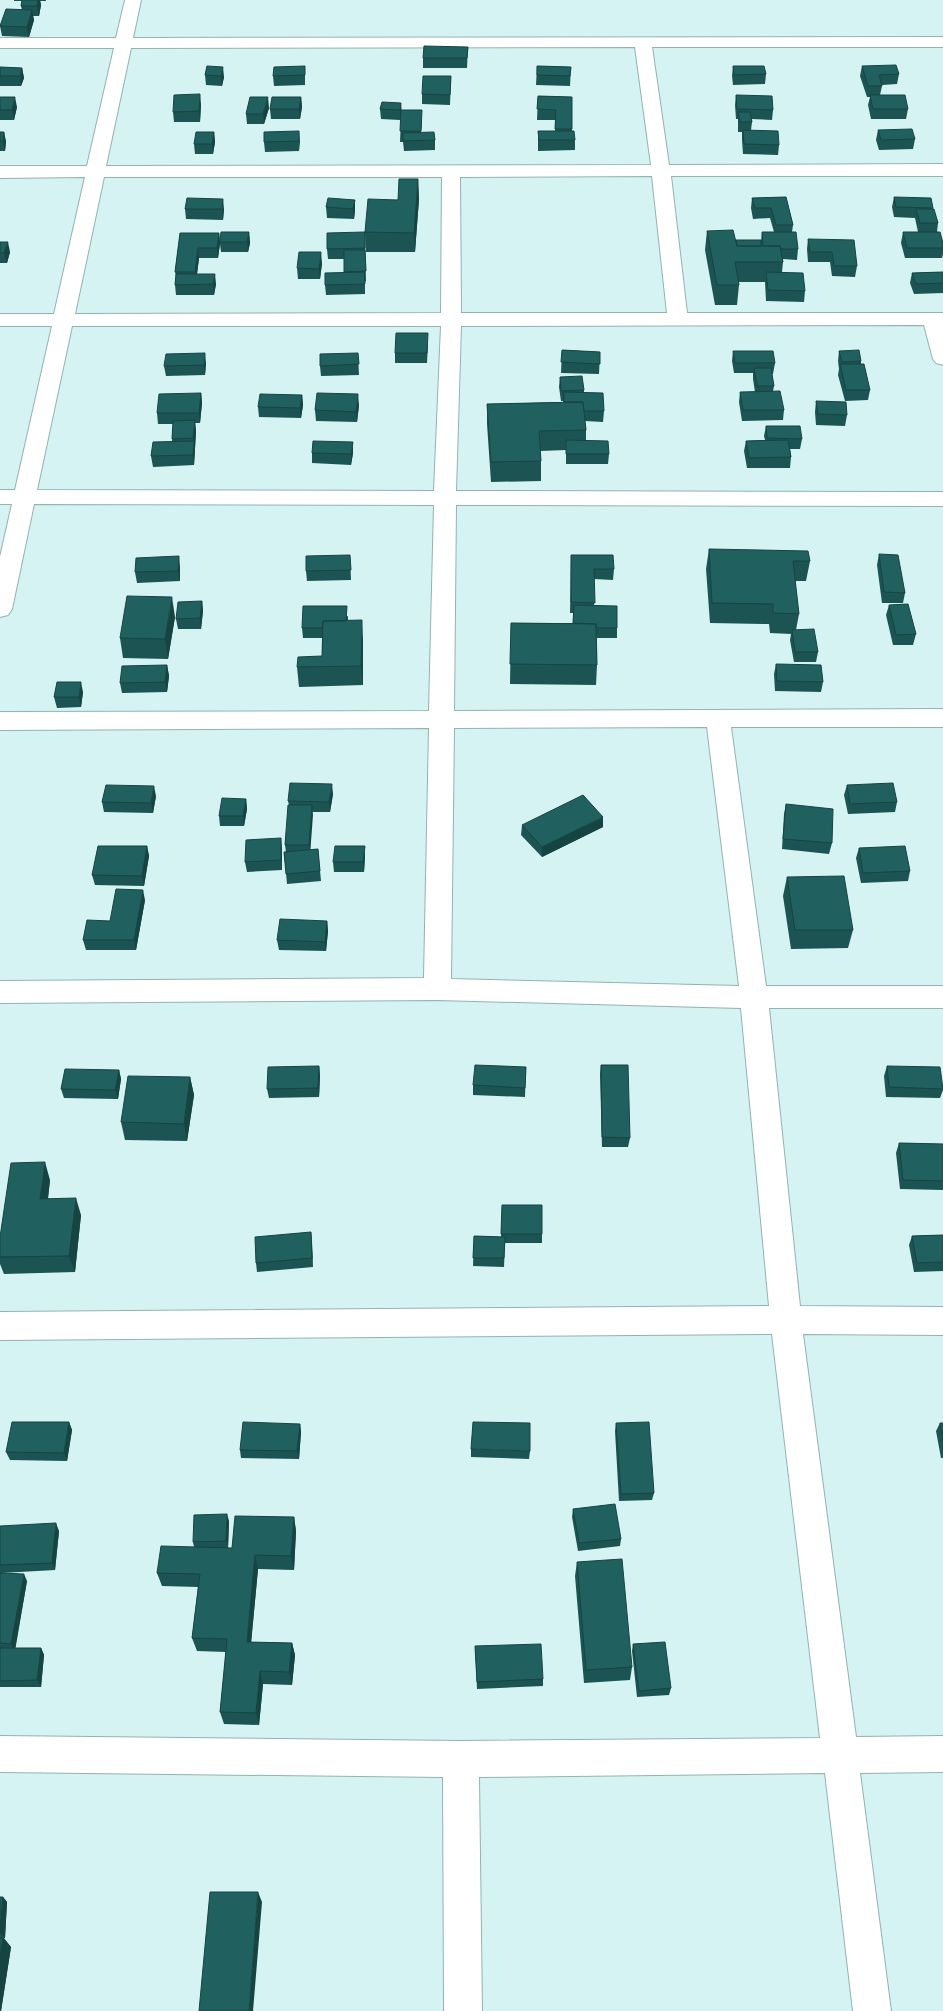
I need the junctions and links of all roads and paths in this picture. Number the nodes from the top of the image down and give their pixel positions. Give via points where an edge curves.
1 (133, 0) edge
2 (943, 42) edge
3 (0, 43) edge
4 (123, 43) junction
5 (643, 43) junction
6 (659, 170) junction
7 (943, 170) edge
8 (452, 171) junction
9 (0, 172) edge
10 (95, 172) junction
11 (0, 320) edge
12 (63, 320) junction
13 (451, 320) junction
14 (678, 320) junction
15 (937, 320) edge
16 (943, 359) edge
17 (0, 497) edge
18 (26, 497) junction
19 (445, 497) junction
20 (943, 499) edge
21 (0, 609) edge
22 (943, 718) edge
23 (718, 720) junction
24 (0, 721) edge
25 (441, 721) junction
26 (437, 989) junction
27 (0, 992) edge
28 (754, 997) junction
29 (943, 997) edge
30 (786, 1320) junction
31 (943, 1321) edge
32 (0, 1326) edge
33 (0, 1754) edge
34 (943, 1754) edge
35 (840, 1755) junction
36 (461, 1759) junction
37 (463, 2011) edge
38 (872, 2011) edge

1 - 4 street
2 - 5 street
3 - 4 street
4 - 5 street
4 - 10 street
5 - 6 street
6 - 7 street
6 - 8 street
6 - 14 street
8 - 10 street
8 - 13 street
9 - 10 street
10 - 12 street
11 - 12 street
12 - 13 street
12 - 18 street
13 - 14 street
13 - 19 street
14 - 15 street
15 - 16 street
17 - 18 street
18 - 19 street
18 - 21 street
19 - 20 street
19 - 25 street
22 - 23 street
23 - 25 street
23 - 28 street
24 - 25 street
25 - 26 street
26 - 27 street
26 - 28 street
28 - 29 street
28 - 30 street
30 - 31 street
30 - 32 street
30 - 35 street
33 - 36 street
34 - 35 street
35 - 36 street
35 - 38 street
36 - 37 street

